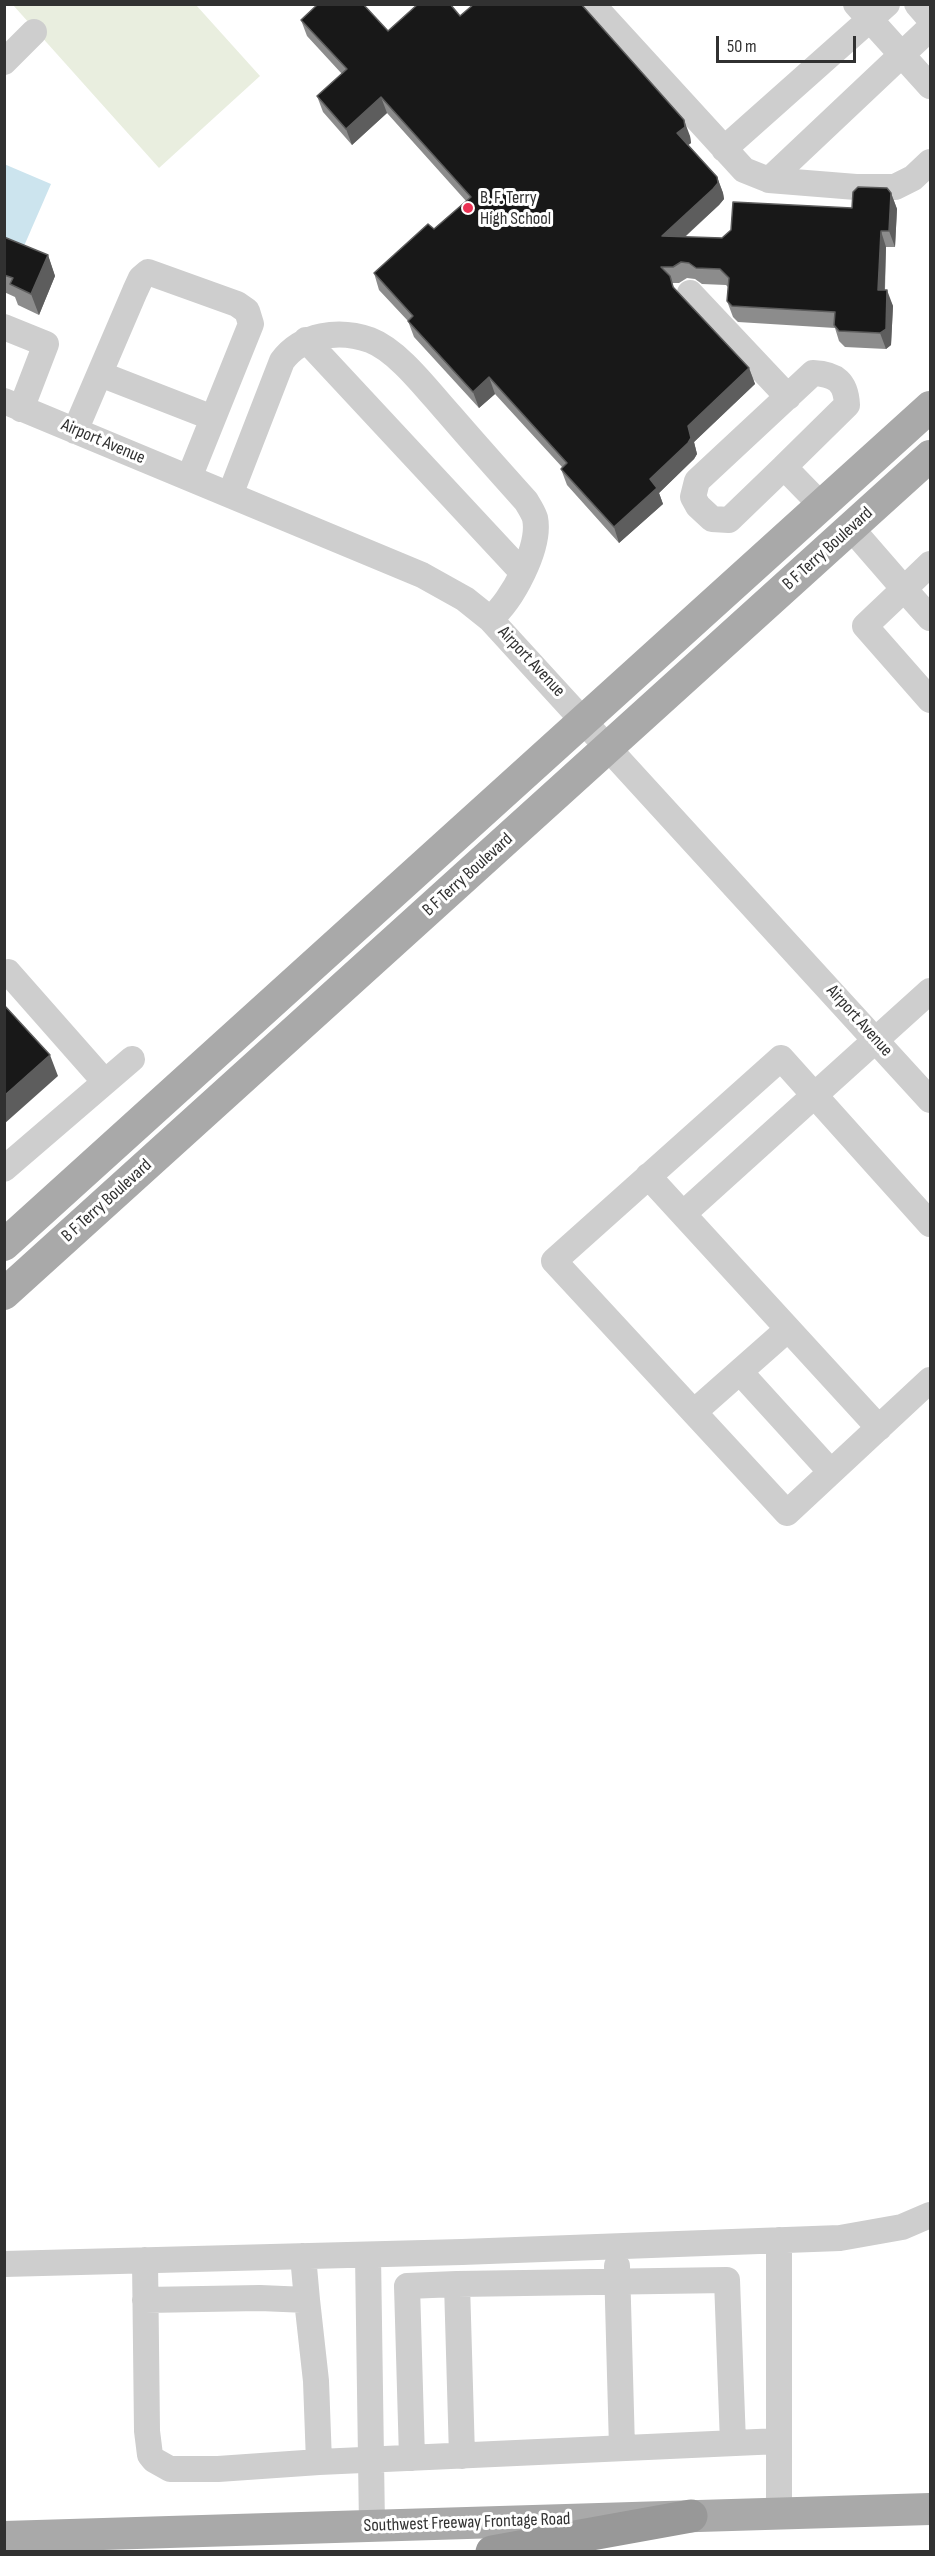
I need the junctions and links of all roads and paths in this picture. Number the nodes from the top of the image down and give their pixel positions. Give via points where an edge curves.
1 (592, 4) edge
2 (917, 4) edge
3 (871, 9) edge
4 (930, 19) edge
5 (930, 28) edge
6 (34, 32) dead end
7 (903, 56) junction
8 (4, 62) edge
9 (930, 86) edge
10 (724, 149) junction
11 (930, 162) edge
12 (768, 180) junction
13 (690, 293) dead end
14 (4, 327) edge
15 (306, 340) junction
16 (100, 374) junction
17 (788, 397) junction
18 (13, 405) edge
19 (930, 407) edge
20 (213, 418) junction
21 (75, 431) junction
22 (930, 456) edge
23 (784, 467) junction
24 (189, 478) junction
25 (230, 495) junction
26 (821, 506) junction
27 (851, 528) junction
28 (930, 564) edge
29 (522, 572) junction
30 (904, 589) junction
31 (930, 618) edge
32 (490, 619) junction
33 (930, 700) edge
34 (584, 719) junction
35 (609, 747) junction
36 (8, 972) dead end
37 (930, 991) edge
38 (876, 1040) junction
39 (132, 1059) dead end
40 (105, 1082) junction
41 (816, 1095) junction
42 (930, 1100) edge
43 (4, 1169) edge
44 (648, 1176) junction
45 (683, 1214) junction
46 (930, 1224) edge
47 (4, 1245) edge
48 (4, 1294) edge
49 (788, 1329) junction
50 (740, 1372) junction
51 (930, 1380) edge
52 (694, 1412) junction
53 (879, 1428) junction
54 (831, 1472) junction
55 (930, 2215) edge
56 (779, 2240) junction
57 (616, 2246) junction
58 (368, 2254) junction
59 (303, 2256) junction
60 (146, 2260) junction
61 (4, 2264) edge
62 (619, 2281) junction
63 (457, 2284) junction
64 (146, 2300) junction
65 (307, 2300) junction
66 (779, 2441) junction
67 (733, 2443) junction
68 (622, 2448) junction
69 (462, 2456) junction
70 (412, 2458) junction
71 (370, 2460) junction
72 (319, 2462) junction
73 (930, 2509) edge
74 (779, 2514) junction
75 (691, 2516) junction
76 (372, 2526) junction
77 (4, 2537) edge
78 (492, 2552) edge

1 - 10 street
2 - 4 street
3 - 7 street
3 - 10 street
5 - 7 street
6 - 8 street
7 - 9 street
7 - 12 street
10 - 12 street via 744,170
11 - 12 street via 913,178 895,187
13 - 17 street
14 - 18 street via 46,345
15 - 25 street via 291,349 282,361
15 - 29 street
15 - 29 street via 349,336 371,341 406,365 535,517 533,546
16 - 20 street
16 - 20 street via 141,278 148,272 237,304 248,311 251,324
16 - 21 street
17 - 23 street via 813,373 827,374 846,391 847,405
17 - 23 street via 698,481 693,497 712,519 729,520
18 - 21 street, Airport Avenue
19 - 26 main road, B F Terry Boulevard
20 - 24 street
21 - 24 street, Airport Avenue
22 - 27 main road, B F Terry Boulevard
23 - 26 street
24 - 25 street, Airport Avenue
25 - 32 street, Airport Avenue via 422,575 465,599
26 - 34 main road, B F Terry Boulevard
27 - 30 street
27 - 35 main road, B F Terry Boulevard
28 - 30 street
29 - 32 street via 500,610
30 - 31 street
30 - 33 street via 865,626
32 - 34 street, Airport Avenue
34 - 35 street, Airport Avenue
34 - 47 main road, B F Terry Boulevard
35 - 38 street, Airport Avenue
35 - 48 main road, B F Terry Boulevard
36 - 40 street
37 - 38 street
38 - 41 street
38 - 42 street, Airport Avenue
39 - 40 street
40 - 43 street
41 - 44 street via 781,1058
41 - 45 street
41 - 46 street
44 - 45 street
44 - 52 street via 554,1261
45 - 49 street
49 - 50 street
49 - 53 street
50 - 52 street
50 - 54 street
51 - 53 street
52 - 54 street via 787,1513
53 - 54 street
55 - 56 street via 902,2228 840,2238
56 - 57 street
56 - 66 street
57 - 58 street
57 - 62 street
58 - 59 street
58 - 71 street
59 - 60 street
59 - 65 street
60 - 61 street
60 - 64 street
62 - 63 street
62 - 67 street via 727,2280
62 - 68 street
63 - 69 street
63 - 70 street via 407,2286
64 - 65 street
64 - 72 street via 147,2431 154,2460 170,2469
65 - 72 street
66 - 67 street
66 - 74 street
67 - 68 street
68 - 69 street
69 - 70 street
70 - 71 street
71 - 72 street
71 - 76 street
73 - 74 main road, Southwest Freeway Frontage Road
74 - 75 main road, Southwest Freeway Frontage Road
75 - 76 main road, Southwest Freeway Frontage Road
75 - 78 highway
76 - 77 main road, Southwest Freeway Frontage Road

